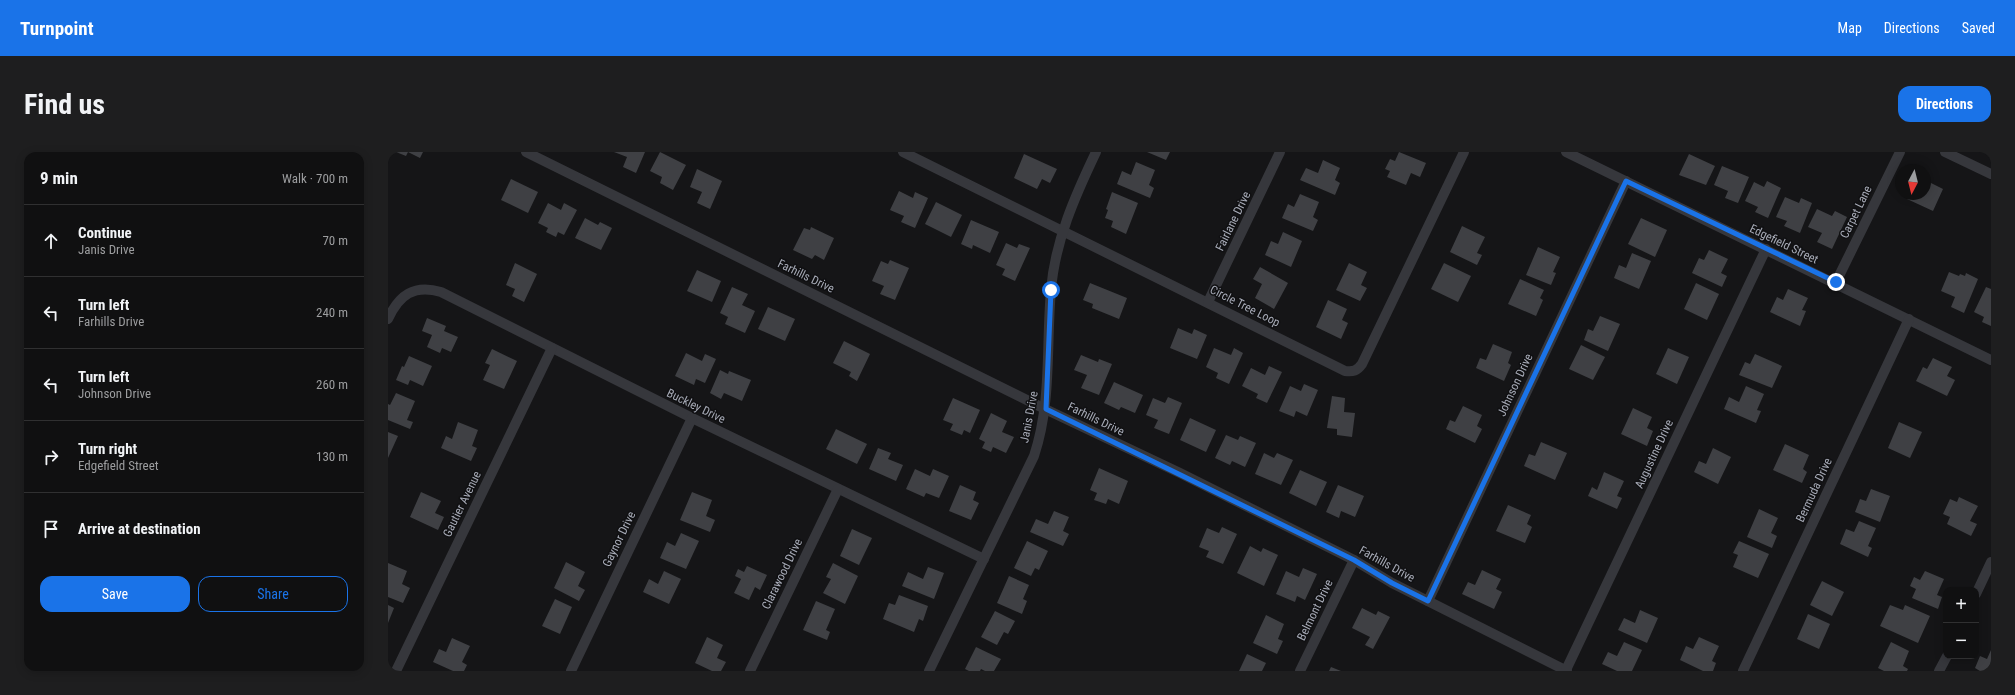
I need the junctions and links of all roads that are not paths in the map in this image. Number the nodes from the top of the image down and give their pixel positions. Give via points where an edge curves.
1 (526, 152) edge
2 (903, 152) edge
3 (1096, 152) edge
4 (1280, 152) edge
5 (1464, 152) edge
6 (1566, 152) edge
7 (1900, 152) edge
8 (1945, 152) edge
9 (1991, 174) edge
10 (1626, 181) junction
11 (1063, 233) junction
12 (1766, 249) junction
13 (1836, 282) junction
14 (1208, 302) junction
15 (388, 319) edge
16 (1909, 320) junction
17 (552, 348) junction
18 (1991, 360) edge
19 (1046, 409) junction
20 (692, 418) junction
21 (838, 489) junction
22 (984, 559) junction
23 (1354, 560) junction
24 (1991, 562) edge
25 (1979, 588) edge
26 (1428, 601) junction
27 (1945, 659) edge
28 (396, 671) edge
29 (571, 671) edge
30 (750, 671) edge
31 (929, 671) edge
32 (1300, 671) edge
33 (1567, 671) edge
34 (1743, 671) edge
35 (1939, 671) edge

1 - 19 street, Farhills Drive
2 - 11 street, Circle Tree Loop
3 - 11 street, Janis Drive
4 - 14 street, Fairlane Drive
5 - 14 street, Circle Tree Loop via 1359,369 1345,371
6 - 10 street, Edgefield Street
7 - 13 street, Carpet Lane
8 - 9 street
10 - 12 street, Edgefield Street
10 - 26 street, Johnson Drive
11 - 14 street, Circle Tree Loop
11 - 19 street, Janis Drive via 1051,290
12 - 13 street, Edgefield Street
12 - 33 street, Augustine Drive
13 - 16 street, Edgefield Street
15 - 17 street, Buckley Drive via 398,301 418,290 428,288 441,292
16 - 18 street, Edgefield Street
16 - 34 street, Bermuda Drive
17 - 20 street, Buckley Drive
17 - 28 street, Gautier Avenue
19 - 22 street, Janis Drive via 1042,433 1034,456
19 - 23 street, Farhills Drive
20 - 21 street, Buckley Drive
20 - 29 street, Gaynor Drive
21 - 22 street, Buckley Drive
21 - 30 street, Clarawood Drive
22 - 31 street, Janis Drive
23 - 26 street, Farhills Drive
23 - 32 street, Belmont Drive
24 - 25 street
26 - 33 street, Farhills Drive
27 - 35 street

